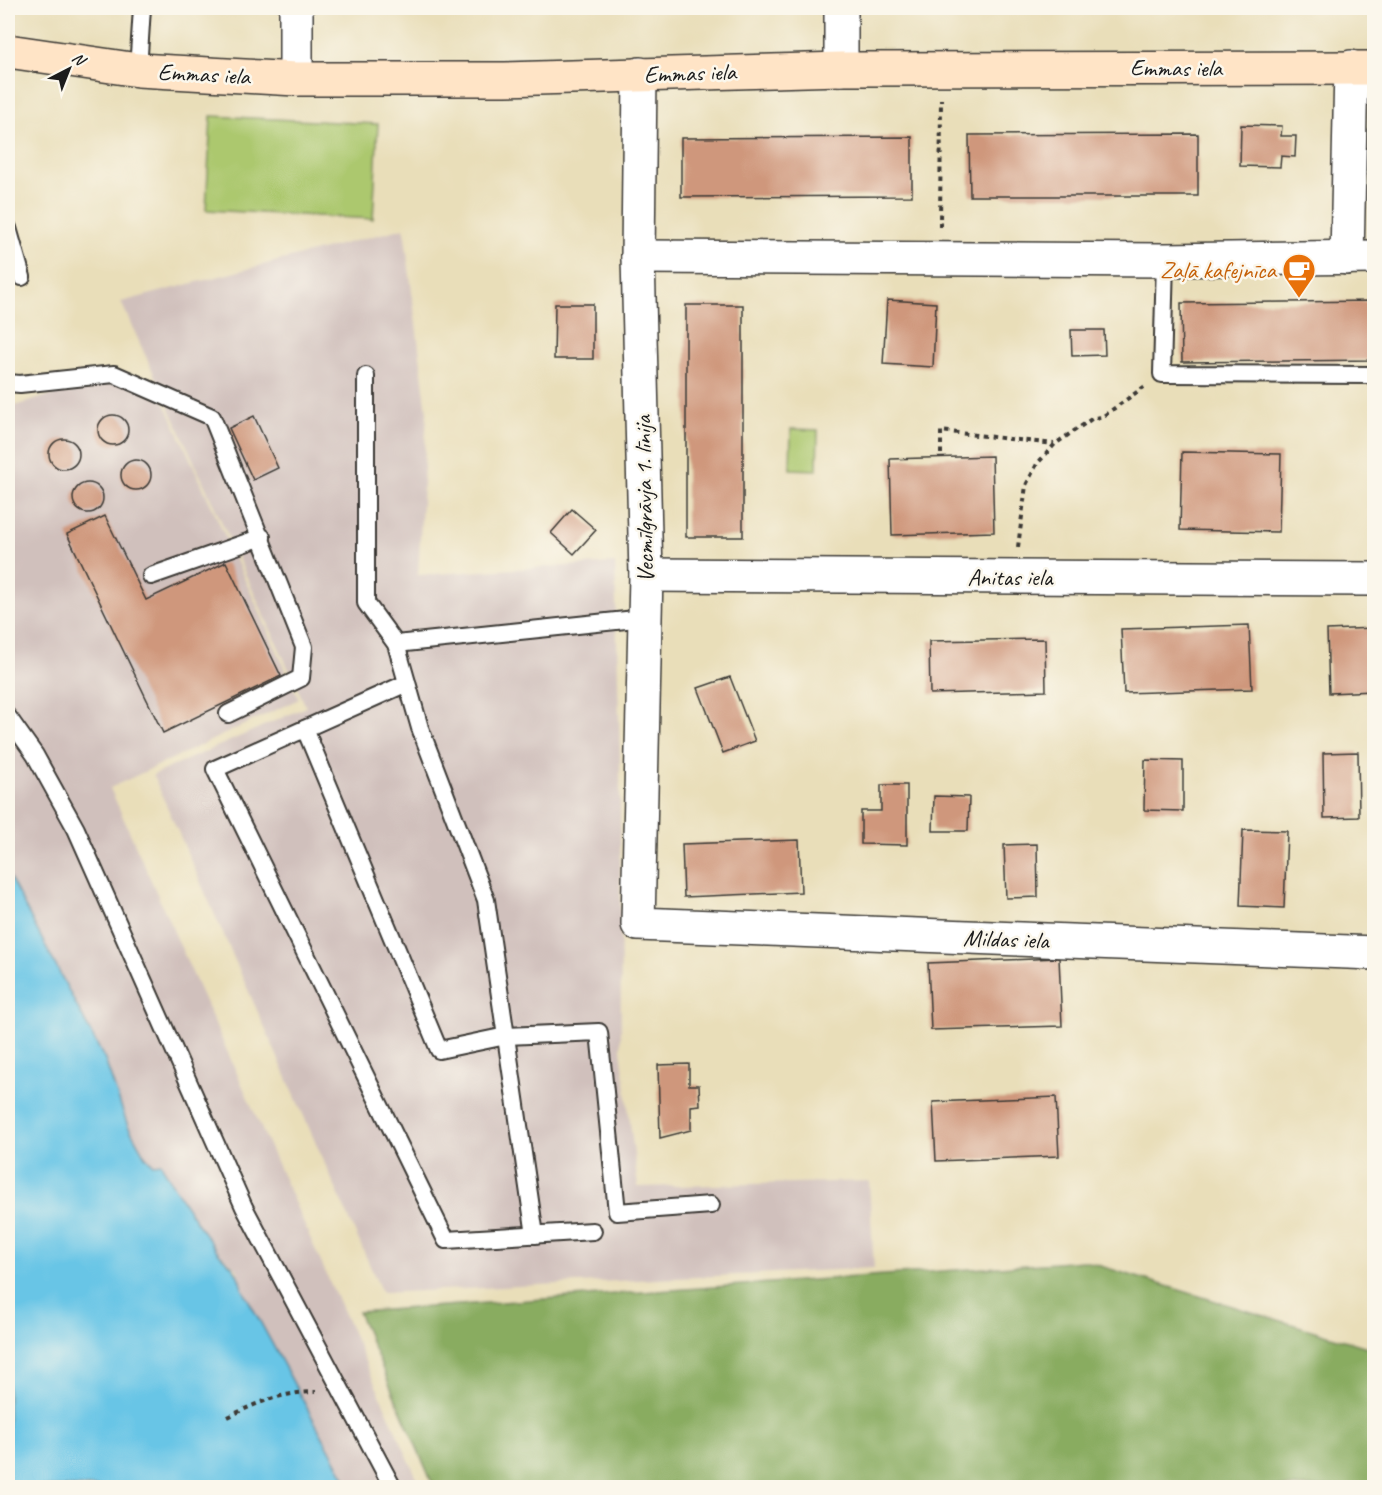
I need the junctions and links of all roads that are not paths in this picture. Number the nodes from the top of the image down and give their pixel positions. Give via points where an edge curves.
1 (142, 8) edge
2 (296, 8) edge
3 (841, 8) edge
4 (8, 51) edge
5 (1363, 67) edge
6 (841, 69) junction
7 (138, 70) junction
8 (640, 74) junction
9 (296, 79) junction
10 (8, 228) edge
11 (638, 257) junction
12 (1361, 258) edge
13 (1165, 260) junction
14 (22, 278) dead end
15 (1374, 375) edge
16 (366, 376) dead end
17 (8, 383) edge
18 (262, 537) junction
19 (646, 575) junction
20 (151, 576) dead end
21 (1374, 579) edge
22 (645, 618) junction
23 (396, 644) junction
24 (407, 683) junction
25 (228, 714) dead end
26 (8, 717) edge
27 (305, 729) junction
28 (638, 924) joint
29 (1374, 953) edge
30 (506, 1036) junction
31 (711, 1205) dead end
32 (593, 1231) dead end
33 (536, 1235) junction
34 (393, 1488) edge

1 - 7 lane
2 - 9 street
3 - 6 street
4 - 7 street, Emmas iela
5 - 6 street, Emmas iela
5 - 12 street
6 - 8 street, Emmas iela
7 - 9 street, Emmas iela
8 - 9 street, Emmas iela via 505,79
8 - 11 street, Vecmīlgrāvja 1. līnija
10 - 14 lane
11 - 13 street
11 - 19 street, Vecmīlgrāvja 1. līnija
12 - 13 street
13 - 15 lane via 1162,374
16 - 23 lane via 366,603
17 - 18 lane via 114,374 212,417
18 - 20 lane
18 - 25 lane via 304,646 301,678
19 - 21 street, Anitas iela
19 - 22 street, Vecmīlgrāvja 1. līnija
22 - 23 lane
22 - 28 street, Vecmīlgrāvja 1. līnija
23 - 24 lane
24 - 27 lane
24 - 30 lane via 420,728 486,900
26 - 34 lane via 35,755 76,829 243,1207
27 - 30 lane via 439,1050
27 - 33 lane via 215,769 446,1240
28 - 29 street, Mildas iela
30 - 31 lane via 599,1032 617,1212
30 - 33 lane
32 - 33 lane

